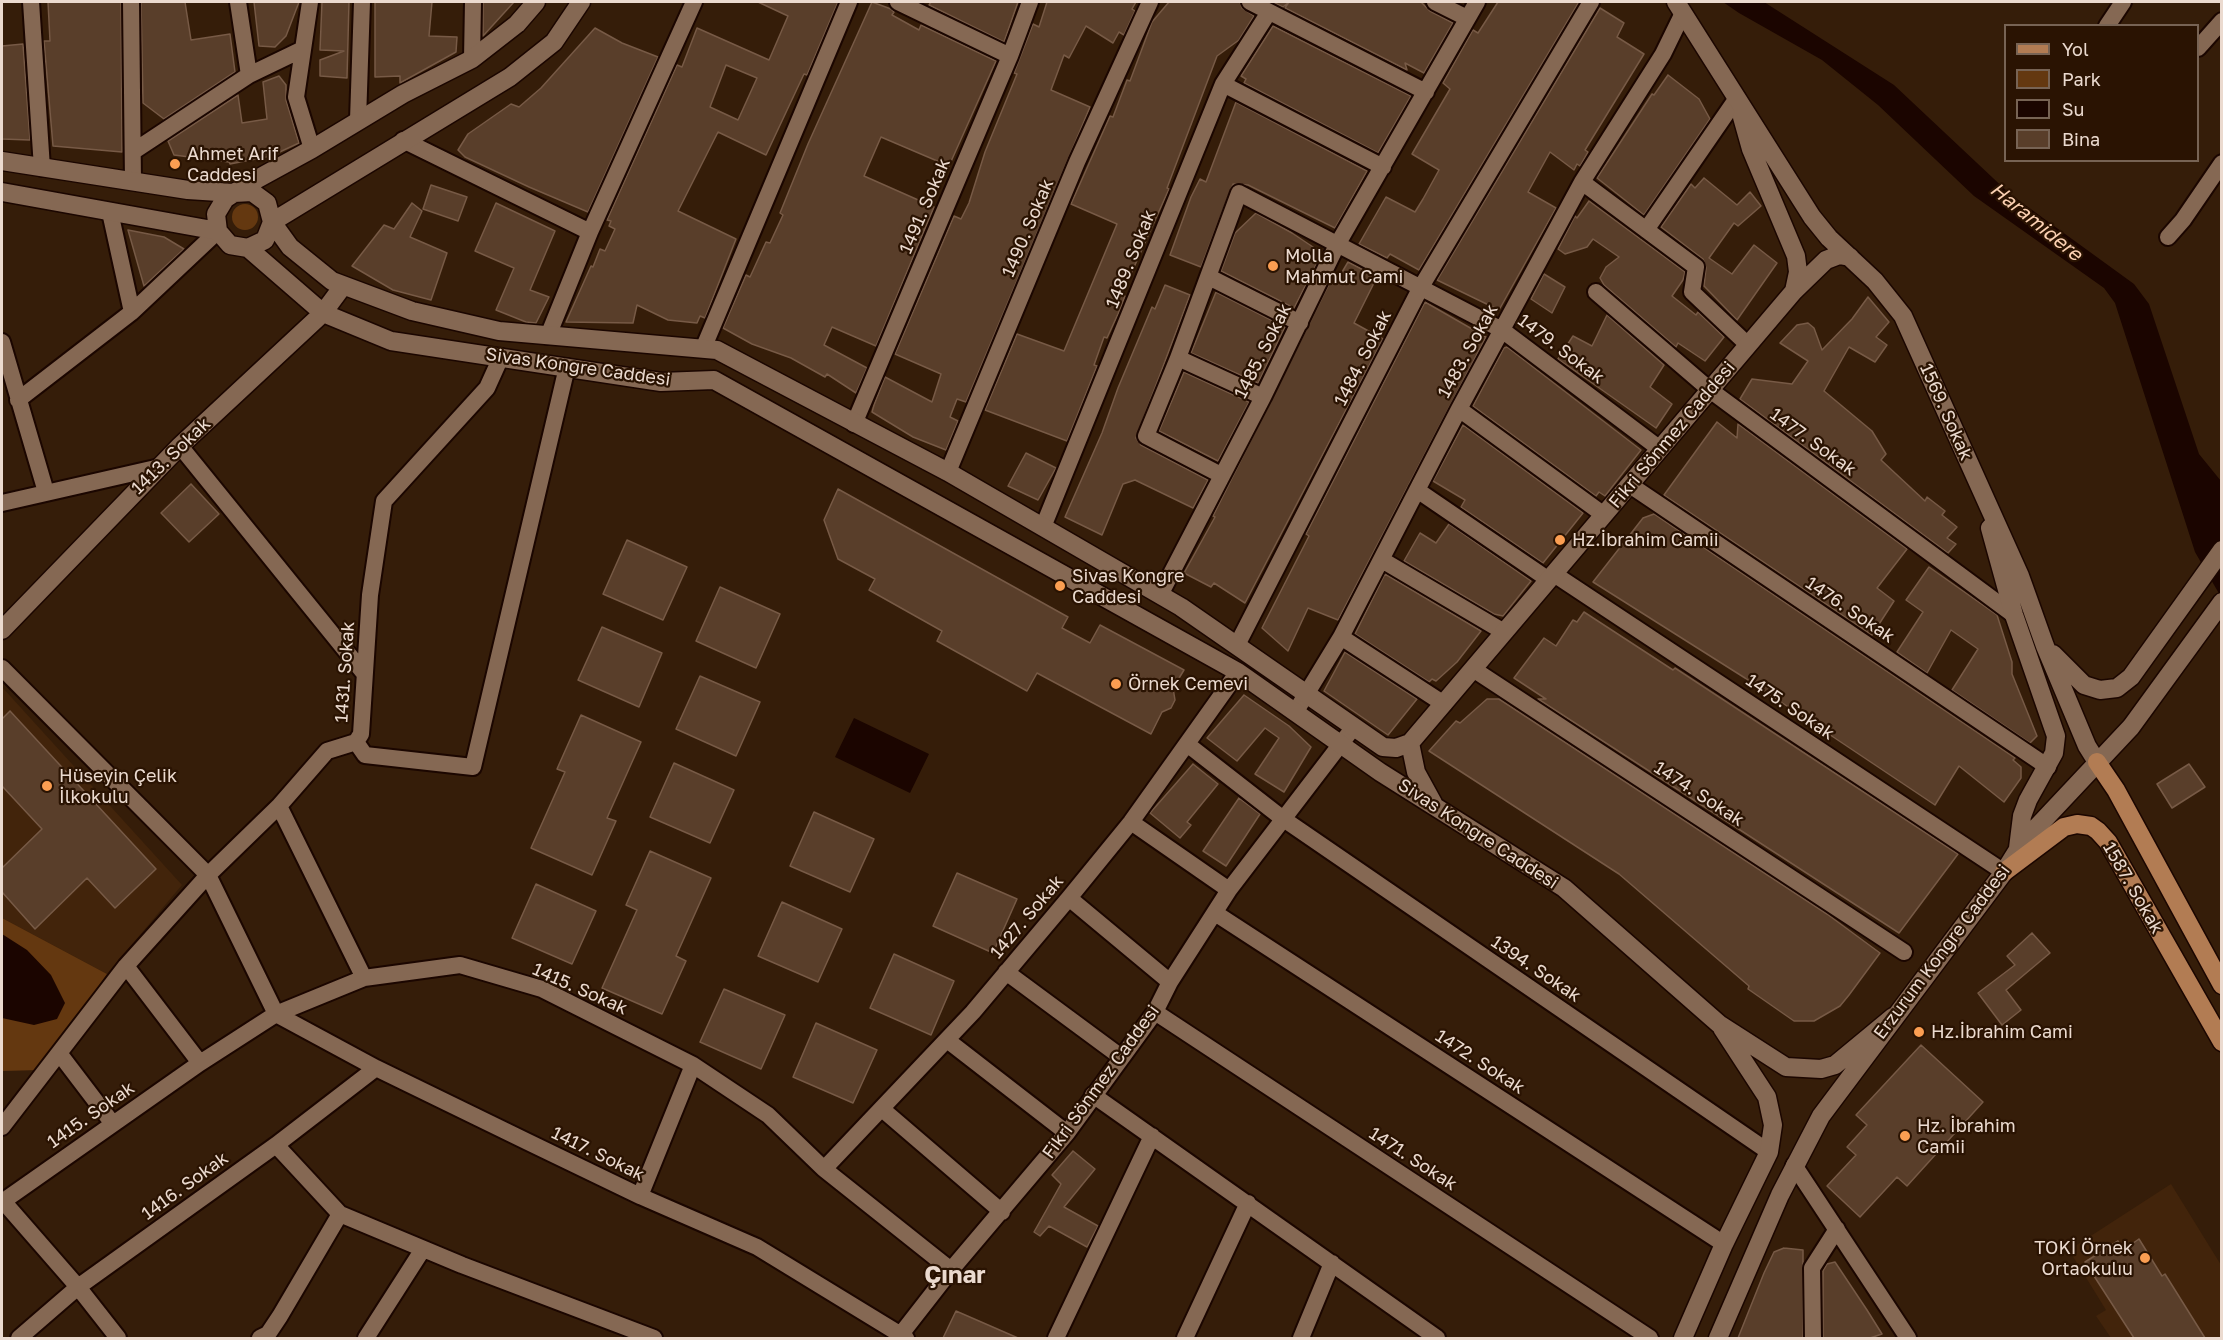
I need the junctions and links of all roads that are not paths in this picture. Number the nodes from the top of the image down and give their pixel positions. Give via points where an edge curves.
1 (31, 2) edge
2 (131, 2) edge
3 (238, 2) edge
4 (310, 2) edge
5 (362, 2) edge
6 (473, 2) edge
7 (536, 2) edge
8 (581, 2) edge
9 (694, 2) edge
10 (849, 2) edge
11 (898, 2) edge
12 (1030, 2) edge
13 (1150, 2) edge
14 (1250, 2) edge
15 (1435, 2) edge
16 (1477, 2) edge
17 (1591, 2) edge
18 (2123, 2) edge
19 (1679, 7) edge
20 (1269, 12) junction
21 (1467, 18) junction
22 (2222, 21) edge
23 (2108, 24) edge
24 (2199, 47) edge
25 (303, 49) junction
26 (1010, 56) junction
27 (471, 58) junction
28 (249, 75) junction
29 (1223, 84) junction
30 (1426, 92) junction
31 (1737, 98) junction
32 (358, 120) junction
33 (403, 140) junction
34 (312, 149) junction
35 (134, 152) junction
36 (2, 161) edge
37 (2222, 164) edge
38 (1383, 167) junction
39 (42, 168) junction
40 (133, 181) junction
41 (1582, 182) junction
42 (2, 192) edge
43 (234, 193) junction
44 (110, 212) junction
45 (273, 222) junction
46 (1646, 230) junction
47 (218, 231) junction
48 (590, 232) junction
49 (2168, 237) dead end
50 (1337, 245) junction
51 (248, 248) junction
52 (1850, 257) junction
53 (1209, 277) junction
54 (343, 285) junction
55 (1421, 287) junction
56 (1794, 291) junction
57 (1596, 292) dead end
58 (132, 312) junction
59 (323, 313) junction
60 (1300, 323) junction
61 (1502, 330) junction
62 (548, 336) junction
63 (2, 342) edge
64 (1748, 345) junction
65 (703, 349) junction
66 (501, 357) junction
67 (1178, 358) junction
68 (567, 367) junction
69 (1710, 390) junction
70 (1263, 397) junction
71 (18, 400) junction
72 (1459, 409) junction
73 (854, 424) junction
74 (180, 446) junction
75 (1660, 449) junction
76 (160, 467) junction
77 (948, 472) junction
78 (1221, 475) junction
79 (1630, 485) junction
80 (1418, 490) junction
81 (46, 492) junction
82 (2, 503) edge
83 (1986, 503) junction
84 (1604, 515) junction
85 (1043, 527) junction
86 (2222, 550) edge
87 (1382, 560) junction
88 (1551, 577) junction
89 (1160, 595) junction
90 (2222, 602) edge
91 (2014, 615) junction
92 (2, 630) edge
93 (1504, 633) junction
94 (1341, 637) junction
95 (1237, 645) junction
96 (2045, 646) junction
97 (2, 668) edge
98 (1473, 669) junction
99 (363, 672) junction
100 (1238, 672) junction
101 (1307, 696) junction
102 (1444, 704) junction
103 (1296, 711) junction
104 (1353, 728) junction
105 (356, 742) junction
106 (1410, 743) junction
107 (1187, 744) junction
108 (1340, 744) junction
109 (2097, 762) junction
110 (2048, 767) junction
111 (1434, 805) junction
112 (279, 806) junction
113 (1282, 818) junction
114 (1131, 822) junction
115 (2018, 850) junction
116 (2004, 872) junction
117 (208, 875) junction
118 (1229, 890) junction
119 (1069, 898) junction
120 (1215, 913) junction
121 (1904, 952) dead end
122 (126, 966) junction
123 (1006, 972) junction
124 (364, 978) junction
125 (1170, 982) junction
126 (2222, 986) edge
127 (1155, 1012) junction
128 (276, 1014) junction
129 (1893, 1017) junction
130 (1719, 1024) junction
131 (947, 1040) junction
132 (2222, 1042) edge
133 (58, 1053) junction
134 (1121, 1057) junction
135 (200, 1063) junction
136 (693, 1065) junction
137 (376, 1068) junction
138 (1093, 1095) junction
139 (882, 1109) junction
140 (113, 1124) junction
141 (2, 1127) edge
142 (1067, 1132) junction
143 (1152, 1136) junction
144 (276, 1145) junction
145 (1768, 1152) junction
146 (1794, 1165) junction
147 (824, 1169) junction
148 (640, 1196) junction
149 (2, 1201) edge
150 (1248, 1203) junction
151 (1002, 1212) junction
152 (340, 1214) junction
153 (1837, 1228) junction
154 (1724, 1244) junction
155 (423, 1249) junction
156 (1332, 1263) junction
157 (951, 1270) junction
158 (78, 1287) junction
159 (1429, 1336) edge
160 (265, 1337) edge
161 (19, 1338) edge
162 (118, 1338) edge
163 (366, 1338) edge
164 (654, 1338) edge
165 (902, 1338) edge
166 (1056, 1338) edge
167 (1185, 1338) edge
168 (1301, 1338) edge
169 (1650, 1338) edge
170 (1683, 1338) edge
171 (1718, 1338) edge
172 (1814, 1338) edge
173 (1908, 1338) edge

1 - 39 street
2 - 35 street
3 - 28 street
4 - 25 street
5 - 32 street
6 - 27 street
7 - 27 main road via 516,24
8 - 33 main road via 554,42 510,77
9 - 48 street
10 - 65 street
11 - 26 street
12 - 26 street, 1491. Sokak
13 - 77 street, 1490. Sokak via 1077,162
14 - 20 street
15 - 21 street
16 - 21 street, 1485. Sokak
17 - 55 street, 1484. Sokak
18 - 23 street
19 - 31 main road, 1569. Sokak
19 - 41 street, 1483. Sokak via 1663,54
20 - 29 street, 1489. Sokak
20 - 30 street
21 - 30 street, 1485. Sokak
22 - 24 street
25 - 28 street
25 - 34 street via 296,97
26 - 73 street, 1491. Sokak
27 - 32 main road
28 - 35 street
29 - 38 street
29 - 85 street, 1489. Sokak
30 - 38 street, 1485. Sokak
31 - 46 street
31 - 52 main road, 1569. Sokak via 1812,217
31 - 56 main road, 1569. Sokak via 1751,148 1796,256
32 - 34 main road
33 - 45 main road
33 - 48 street
34 - 43 main road
35 - 40 street
36 - 39 main road
37 - 49 street
38 - 50 street, 1485. Sokak
39 - 40 main road
40 - 43 main road
41 - 46 street
41 - 61 street, 1483. Sokak
42 - 44 main road
43 - 45 main road via 252,192 260,196 267,203
43 - 47 main road via 219,206
44 - 47 main road
44 - 58 street
45 - 51 main road via 265,240
45 - 54 main road, Sivas Kongre Caddesi via 290,247 332,281
46 - 64 street via 1696,267 1692,292
47 - 51 main road via 230,245
47 - 58 street
48 - 62 street
50 - 53 street, 1479. Sokak via 1239,194
50 - 55 street, 1479. Sokak
50 - 60 street, 1485. Sokak
51 - 59 main road, Sivas Kongre Caddesi
52 - 56 main road, Fikri Sönmez Caddesi via 1839,255 1827,260
52 - 83 main road, 1569. Sokak via 1903,316
53 - 60 street
53 - 67 street
54 - 59 main road, 1413. Sokak
54 - 62 main road, Sivas Kongre Caddesi via 412,311 499,331
55 - 61 street, 1479. Sokak
55 - 95 street, 1484. Sokak
56 - 64 main road, Fikri Sönmez Caddesi
57 - 69 street, 1477. Sokak
58 - 71 street
59 - 66 main road, Sivas Kongre Caddesi via 391,340
59 - 74 main road, 1413. Sokak
60 - 70 street, 1485. Sokak
61 - 72 street, 1483. Sokak
61 - 75 street, 1479. Sokak
62 - 65 main road, Sivas Kongre Caddesi
63 - 71 street
64 - 69 main road, Fikri Sönmez Caddesi
65 - 73 main road, Sivas Kongre Caddesi via 717,350
66 - 68 main road, Sivas Kongre Caddesi
66 - 99 street, 1431. Sokak via 487,388 384,501
67 - 70 street
67 - 78 street via 1146,436
68 - 100 main road, Sivas Kongre Caddesi via 661,382 714,380
68 - 105 street via 472,767 365,755
69 - 75 main road, Fikri Sönmez Caddesi
69 - 91 street, 1477. Sokak
70 - 78 street, 1485. Sokak
71 - 81 street
72 - 80 street, 1483. Sokak
72 - 84 street
73 - 77 main road, Sivas Kongre Caddesi
74 - 76 main road, 1413. Sokak
74 - 99 street
75 - 79 main road, Fikri Sönmez Caddesi
76 - 81 street
76 - 92 main road, 1413. Sokak
77 - 85 main road, Sivas Kongre Caddesi
78 - 89 street, 1485. Sokak
79 - 84 main road, Fikri Sönmez Caddesi
79 - 110 street, 1476. Sokak
80 - 87 street, 1483. Sokak
80 - 88 street, 1475. Sokak
81 - 82 street
83 - 91 main road via 1995,553
83 - 96 main road, 1569. Sokak via 2020,576
84 - 88 main road, Fikri Sönmez Caddesi
85 - 89 main road, Sivas Kongre Caddesi
86 - 96 main road via 2130,677 2117,688 2100,690 2084,685
87 - 93 street
87 - 94 street, 1483. Sokak
88 - 93 main road, Fikri Sönmez Caddesi
88 - 116 street, 1475. Sokak
89 - 95 main road, Sivas Kongre Caddesi
90 - 109 main road, Erzurum Kongre Caddesi via 2131,727
91 - 110 main road via 2056,736
93 - 98 main road, Fikri Sönmez Caddesi
94 - 101 street, 1483. Sokak
94 - 102 street
95 - 101 main road, Sivas Kongre Caddesi
96 - 109 main road, 1569. Sokak
97 - 117 street
98 - 102 main road, Fikri Sönmez Caddesi
98 - 121 street, 1474. Sokak
99 - 105 street, 1431. Sokak via 361,734
100 - 103 main road, Sivas Kongre Caddesi
100 - 107 street, 1427. Sokak
101 - 103 street, 1483. Sokak
101 - 104 main road, Sivas Kongre Caddesi
102 - 106 main road, Fikri Sönmez Caddesi
103 - 108 main road, Sivas Kongre Caddesi
104 - 106 main road, Sivas Kongre Caddesi via 1383,747
104 - 108 street, Fikri Sönmez Caddesi
105 - 112 street, 1431. Sokak via 327,751
106 - 111 main road via 1416,772
107 - 113 street, 1394. Sokak
107 - 114 street, 1427. Sokak
108 - 111 main road, Sivas Kongre Caddesi
108 - 113 street, Fikri Sönmez Caddesi
109 - 115 main road, Erzurum Kongre Caddesi
109 - 126 main road, 1587. Sokak
110 - 115 main road via 2022,816
111 - 130 main road, Sivas Kongre Caddesi via 1563,888
112 - 117 street, 1431. Sokak
112 - 124 street
113 - 118 street, Fikri Sönmez Caddesi
113 - 145 street, 1394. Sokak
114 - 118 street
114 - 119 street, 1427. Sokak
115 - 116 main road, Erzurum Kongre Caddesi
116 - 129 main road, Erzurum Kongre Caddesi
116 - 132 main road, 1587. Sokak via 2064,827 2077,824 2098,831 2108,842
117 - 122 street, 1431. Sokak
117 - 128 street
118 - 120 street, Fikri Sönmez Caddesi
119 - 123 street, 1427. Sokak
119 - 125 street
120 - 125 street, Fikri Sönmez Caddesi
120 - 154 street, 1472. Sokak
122 - 133 street, 1431. Sokak
122 - 135 street
123 - 131 street, 1427. Sokak
123 - 134 street
124 - 128 street, 1415. Sokak
124 - 136 street, 1415. Sokak via 460,965 542,989
125 - 127 street, Fikri Sönmez Caddesi
127 - 134 street, Fikri Sönmez Caddesi
127 - 169 street, 1471. Sokak
128 - 135 street, 1415. Sokak
128 - 137 street, 1417. Sokak
129 - 130 main road, Sivas Kongre Caddesi via 1849,1055 1821,1069 1786,1067
129 - 146 main road, Erzurum Kongre Caddesi via 1821,1116
130 - 145 main road, Sivas Kongre Caddesi via 1767,1097 1773,1125
131 - 139 street, 1427. Sokak
131 - 142 street
133 - 140 street
133 - 141 street, 1431. Sokak
134 - 138 street, Fikri Sönmez Caddesi
135 - 140 street, 1415. Sokak
136 - 147 street, 1415. Sokak via 768,1115
136 - 148 street
137 - 144 street, 1416. Sokak
137 - 148 street, 1417. Sokak
138 - 142 street, Fikri Sönmez Caddesi
138 - 143 street
139 - 147 street, 1427. Sokak
139 - 151 street
140 - 149 street, 1415. Sokak
142 - 151 street, Fikri Sönmez Caddesi
143 - 150 street
143 - 166 street
144 - 152 street
144 - 158 street, 1416. Sokak
145 - 154 main road
146 - 153 street
146 - 171 main road, Erzurum Kongre Caddesi
147 - 157 street, 1415. Sokak
148 - 165 street, 1417. Sokak via 757,1247
149 - 158 street
150 - 156 street
150 - 167 street
151 - 157 street, Fikri Sönmez Caddesi
152 - 155 street
152 - 160 street
153 - 172 street via 1812,1268
153 - 173 street
154 - 170 main road
155 - 163 street
155 - 164 street
156 - 159 street
156 - 168 street
157 - 165 street, Fikri Sönmez Caddesi
158 - 161 street, 1416. Sokak
158 - 162 street

